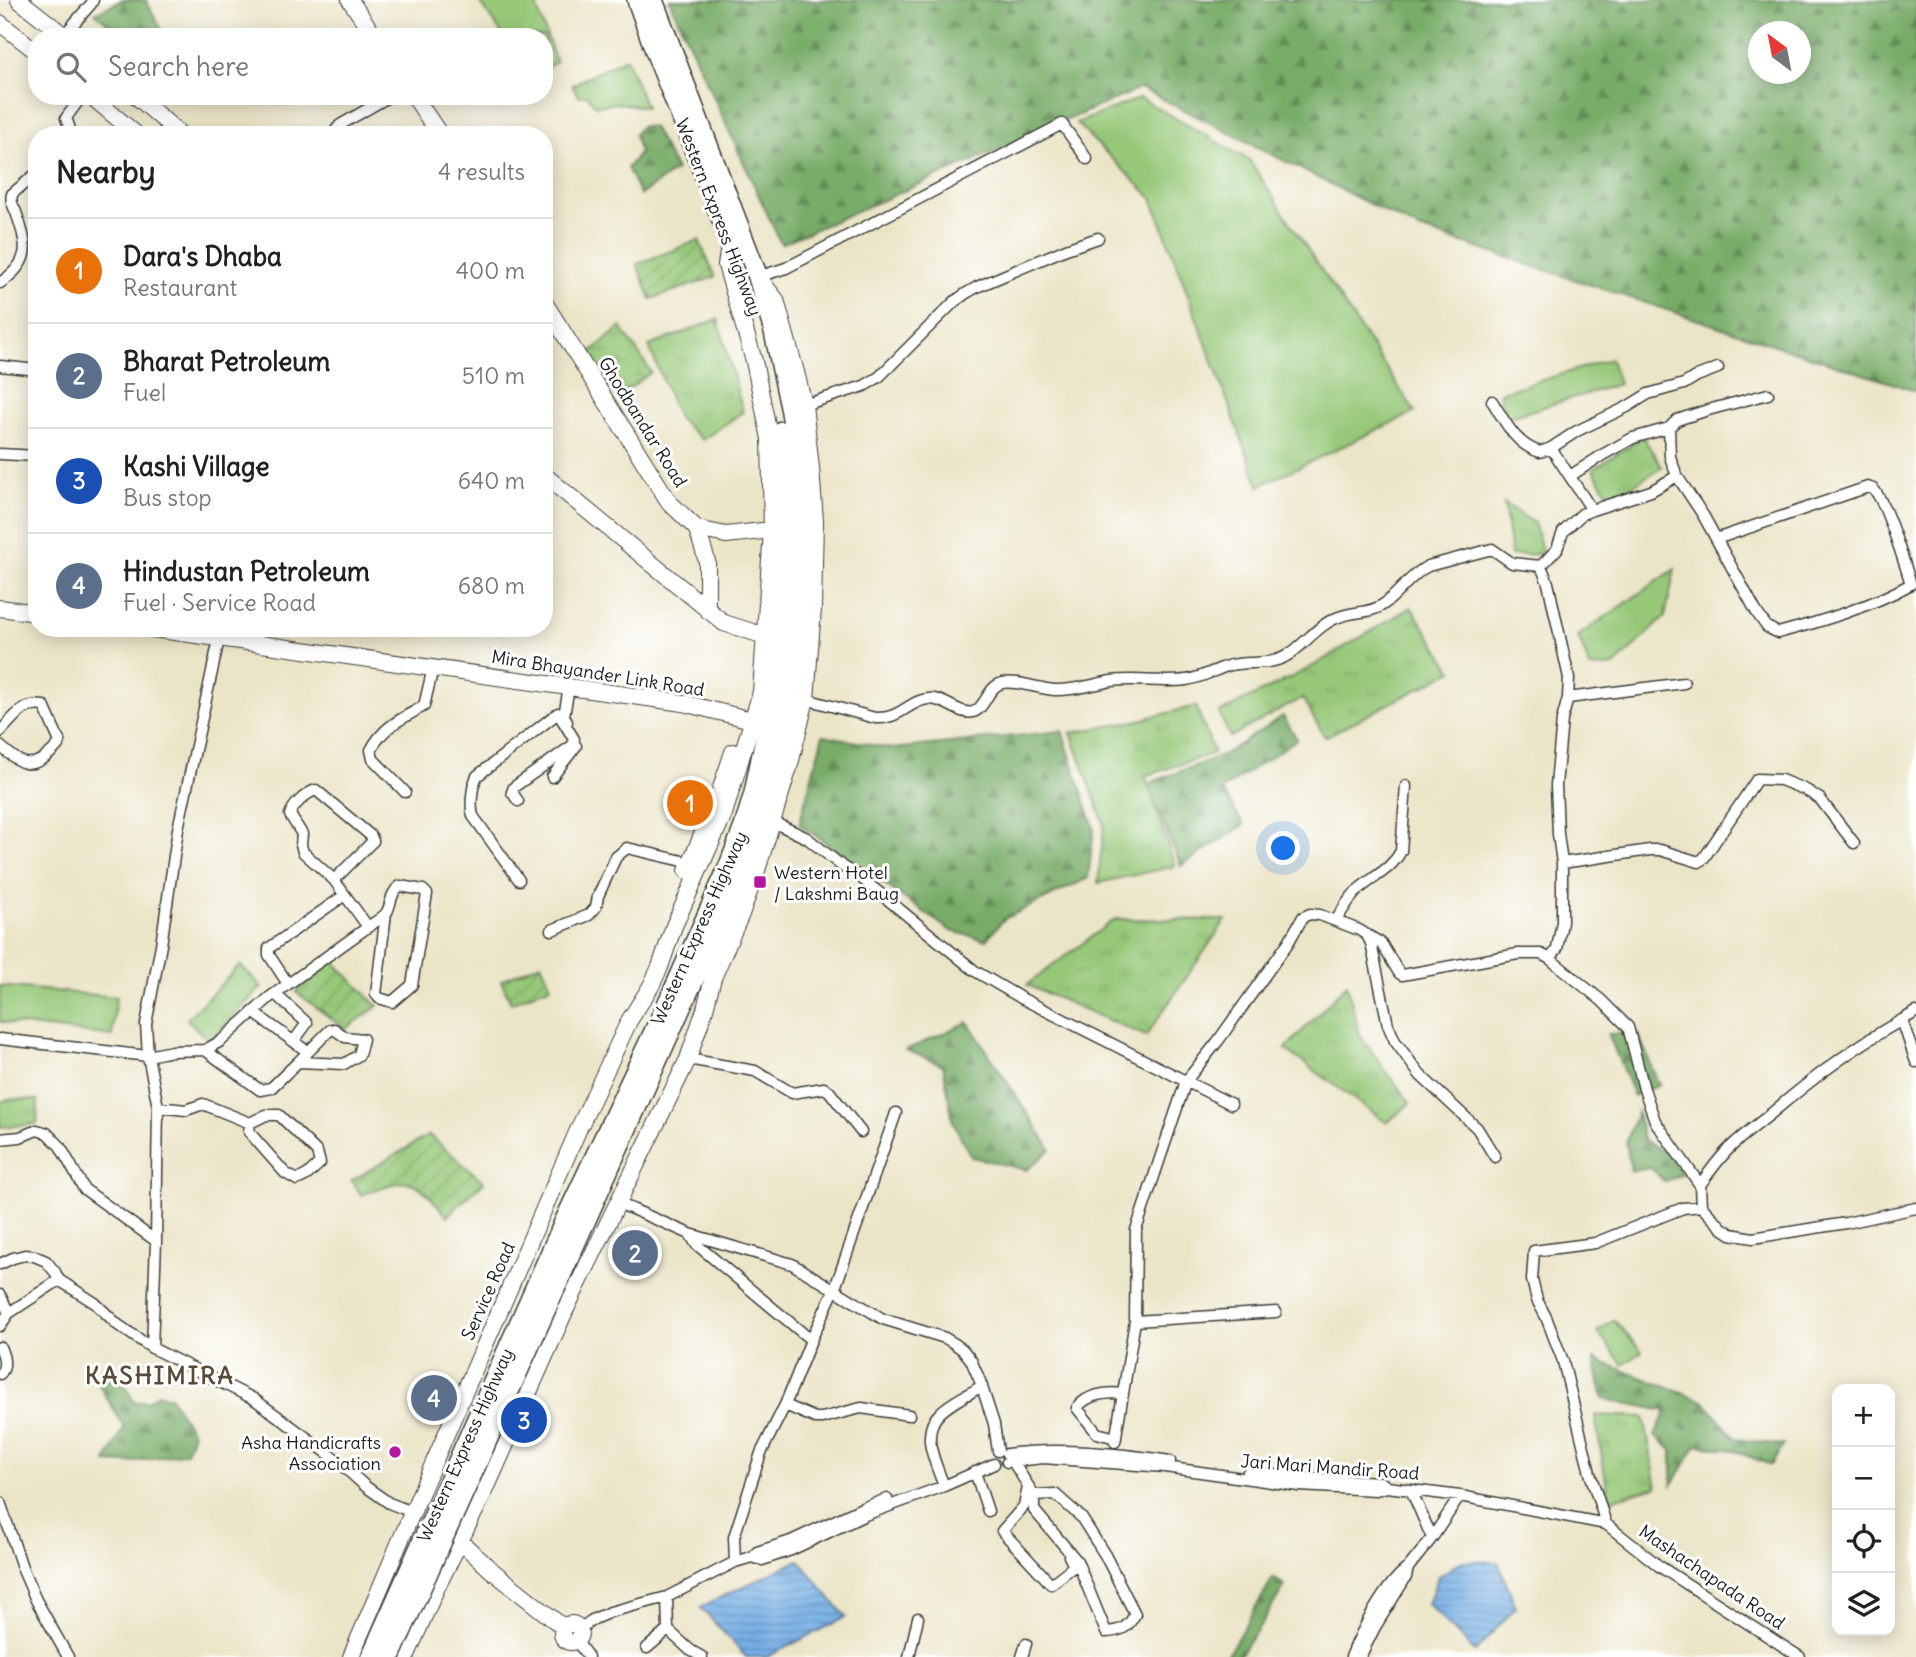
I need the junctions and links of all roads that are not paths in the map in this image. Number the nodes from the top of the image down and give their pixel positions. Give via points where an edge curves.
1 (19, 0) edge
2 (93, 0) edge
3 (350, 0) edge
4 (637, 0) edge
5 (653, 0) edge
6 (0, 23) edge
7 (55, 28) edge
8 (72, 28) edge
9 (368, 28) edge
10 (28, 45) edge
11 (75, 105) edge
12 (102, 105) edge
13 (146, 105) edge
14 (374, 105) edge
15 (420, 105) edge
16 (69, 126) edge
17 (126, 126) edge
18 (171, 126) edge
19 (339, 126) edge
20 (434, 126) edge
21 (1087, 159) dead end
22 (28, 181) edge
23 (722, 199) junction
24 (1098, 238) dead end
25 (730, 240) junction
26 (758, 278) junction
27 (0, 283) edge
28 (553, 316) edge
29 (0, 366) edge
30 (1718, 368) dead end
31 (28, 369) edge
32 (1768, 394) dead end
33 (1492, 401) dead end
34 (804, 405) junction
35 (1669, 428) junction
36 (1551, 448) junction
37 (0, 454) edge
38 (28, 456) edge
39 (1570, 476) junction
40 (1677, 476) junction
41 (553, 482) edge
42 (1592, 510) junction
43 (697, 529) junction
44 (772, 530) junction
45 (1716, 539) junction
46 (1541, 566) junction
47 (1913, 589) edge
48 (0, 608) edge
49 (707, 610) junction
50 (28, 612) edge
51 (765, 636) junction
52 (206, 637) edge
53 (219, 639) junction
54 (433, 668) junction
55 (1684, 683) dead end
56 (566, 687) junction
57 (1568, 698) junction
58 (806, 699) junction
59 (558, 713) junction
60 (750, 728) junction
61 (0, 732) edge
62 (0, 746) edge
63 (552, 777) dead end
64 (1406, 786) dead end
65 (405, 792) dead end
66 (518, 801) dead end
67 (773, 822) junction
68 (1854, 843) dead end
69 (1562, 863) junction
70 (696, 864) junction
71 (334, 880) junction
72 (519, 880) dead end
73 (345, 895) junction
74 (386, 913) junction
75 (1336, 921) junction
76 (368, 927) junction
77 (552, 930) dead end
78 (1367, 935) junction
79 (1550, 959) junction
80 (660, 967) junction
81 (691, 981) junction
82 (288, 984) junction
83 (275, 994) junction
84 (253, 1012) junction
85 (1916, 1012) edge
86 (1902, 1020) junction
87 (0, 1039) edge
88 (294, 1041) junction
89 (205, 1050) junction
90 (309, 1052) junction
91 (148, 1056) junction
92 (688, 1059) junction
93 (299, 1062) junction
94 (1916, 1062) edge
95 (1186, 1081) junction
96 (1231, 1104) dead end
97 (158, 1107) junction
98 (896, 1113) dead end
99 (250, 1123) junction
100 (861, 1132) dead end
101 (0, 1139) edge
102 (1495, 1157) dead end
103 (1700, 1185) junction
104 (618, 1203) junction
105 (1702, 1206) junction
106 (1916, 1208) edge
107 (690, 1234) junction
108 (156, 1241) junction
109 (0, 1264) edge
110 (59, 1280) junction
111 (835, 1288) junction
112 (0, 1295) edge
113 (1276, 1311) dead end
114 (9, 1314) junction
115 (1135, 1321) junction
116 (0, 1326) edge
117 (811, 1339) junction
118 (0, 1347) edge
119 (152, 1348) junction
120 (0, 1374) edge
121 (982, 1386) junction
122 (1123, 1394) junction
123 (785, 1405) junction
124 (909, 1415) dead end
125 (1116, 1440) junction
126 (1002, 1459) junction
127 (1113, 1459) junction
128 (975, 1472) junction
129 (943, 1482) junction
130 (1411, 1490) junction
131 (1031, 1491) junction
132 (1460, 1496) junction
133 (0, 1502) edge
134 (1024, 1506) junction
135 (988, 1511) dead end
136 (412, 1512) junction
137 (1606, 1524) junction
138 (1432, 1538) junction
139 (460, 1541) junction
140 (735, 1562) junction
141 (667, 1597) junction
142 (918, 1618) dead end
143 (1371, 1625) junction
144 (668, 1630) junction
145 (573, 1632) junction
146 (1026, 1644) dead end
147 (647, 1648) dead end
148 (68, 1657) edge
149 (351, 1657) edge
150 (371, 1657) edge
151 (390, 1657) edge
152 (406, 1657) edge
153 (588, 1657) edge
154 (702, 1657) edge
155 (909, 1657) edge
156 (1022, 1657) edge
157 (1351, 1657) edge
158 (1360, 1657) edge
159 (1800, 1657) edge

1 - 7 street
2 - 8 street
3 - 9 street
4 - 23 highway, Western Express Highway via 657,56
5 - 23 highway, Western Express Highway
6 - 10 street
11 - 16 street via 66,118
12 - 17 street
13 - 18 street
14 - 19 street
15 - 20 street
21 - 26 street via 1062,124 786,268
22 - 27 street via 12,194 10,202 26,246 22,262
23 - 25 highway, Western Express Highway
23 - 26 highway, Western Express Highway
24 - 34 street via 977,287 954,302 879,377
25 - 44 street, Service Road via 726,265 754,361 770,439
25 - 81 highway, Western Express Highway via 768,359 784,446 781,639 754,793
26 - 34 street via 776,300
26 - 81 highway, Western Express Highway via 774,332 800,469 801,576 795,649 785,729 742,880
28 - 43 street, Ghodbandar Road via 669,502
29 - 31 street
30 - 36 street via 1648,394
32 - 35 street via 1677,420
33 - 36 street via 1523,445 1540,453
34 - 58 street via 814,521
35 - 39 street via 1633,438
35 - 40 street via 1670,457
36 - 39 street
37 - 38 street
39 - 42 street
40 - 42 street via 1651,491
40 - 45 street
41 - 49 street
42 - 46 street via 1563,532 1557,549
43 - 44 street via 726,535
43 - 49 street via 708,561
44 - 51 street, Service Road
45 - 47 street via 1757,612 1777,633
45 - 47 street via 1872,488
46 - 57 street via 1565,657
46 - 58 street via 1513,563 1493,549 1428,566 1383,606 1336,617 1288,655 1272,662 1229,665 1198,678 1112,681 1056,690 1004,682 971,713 928,698 886,719
48 - 50 street
49 - 51 street via 724,623
51 - 60 street, Service Road via 761,692
52 - 53 street, Mira Bhayander Link Road
53 - 54 street, Mira Bhayander Link Road
53 - 91 street via 178,829 146,1024
54 - 56 street, Mira Bhayander Link Road
54 - 65 street via 424,706 388,727 371,750 373,759
55 - 57 street
56 - 59 street
56 - 60 street, Mira Bhayander Link Road via 683,703
56 - 63 street via 564,716 577,743
57 - 69 street via 1556,785
58 - 67 street
59 - 66 street via 573,745 514,787
59 - 72 street via 475,780 473,816
60 - 70 street, Service Road via 724,814
61 - 62 street via 25,707 44,706 60,742 40,761 28,764
64 - 75 street via 1401,852 1389,868 1350,898
67 - 81 street via 741,914
67 - 95 street via 807,838 860,877 975,971
68 - 69 street via 1820,799 1807,790 1781,780 1758,779 1699,862 1650,850
69 - 79 street via 1562,922 1558,950
70 - 77 street via 627,848 616,857 589,915
70 - 80 street, Service Road
71 - 71 street via 303,852 302,834 291,820 291,810 310,791 316,790 373,841
71 - 73 street
73 - 76 street
73 - 82 street via 268,948
74 - 74 street via 400,886 427,894 412,985 393,1002 376,994
74 - 76 street
75 - 78 street
75 - 95 street via 1310,914 1303,918
76 - 82 street
78 - 79 street via 1381,943 1402,975 1518,954 1541,954
78 - 102 street via 1395,1041 1420,1075 1477,1129
79 - 103 street via 1628,1027 1655,1121
80 - 81 street
80 - 136 street, Service Road via 579,1128
81 - 92 street via 705,1009
81 - 150 highway, Western Express Highway, bridge via 566,1218
81 - 151 highway, Western Express Highway, bridge
82 - 83 street
83 - 84 street
83 - 88 street via 307,1023
84 - 88 street
84 - 89 street
85 - 86 street
86 - 94 street
86 - 103 street via 1801,1088 1734,1143
87 - 91 street
88 - 90 street
89 - 91 street
89 - 93 street via 260,1090 271,1088
90 - 93 street
90 - 93 street via 334,1028 363,1042 359,1055 344,1064
91 - 97 street
92 - 100 street via 755,1071 792,1093 824,1088
92 - 104 street
95 - 96 street
95 - 115 street via 1136,1230
97 - 99 street via 186,1110 203,1104
97 - 108 street
98 - 111 street
99 - 99 street via 279,1115 317,1152 320,1163 297,1180 285,1173 249,1132
101 - 108 street via 37,1130 47,1133 85,1189
103 - 105 street
104 - 107 street
104 - 139 street
105 - 106 street via 1731,1234 1754,1238
105 - 137 street via 1683,1208 1595,1243 1534,1251 1532,1280 1537,1300 1563,1361
107 - 111 street via 792,1264
107 - 117 street via 696,1244
108 - 119 street
109 - 110 street via 34,1256 46,1261
110 - 114 street
110 - 119 street
111 - 117 street
111 - 121 street via 883,1319 955,1344 971,1360
112 - 114 street
113 - 115 street
114 - 116 street
115 - 122 street
117 - 123 street
118 - 120 street via 4,1369
119 - 136 street via 254,1399 365,1486
121 - 126 street
121 - 129 street via 932,1423 930,1448
122 - 125 street
122 - 125 street via 1090,1397 1078,1406 1097,1433
123 - 124 street via 815,1418 860,1408
123 - 140 street via 761,1453 734,1537
125 - 127 street via 1110,1447
126 - 127 street, Jari Mari Mandir Road
126 - 128 street, Jari Mari Mandir Road
126 - 129 street
126 - 131 street
127 - 130 street, Jari Mari Mandir Road via 1300,1486
128 - 129 street, Jari Mari Mandir Road
128 - 135 street
129 - 140 street, Jari Mari Mandir Road via 864,1512 791,1550 762,1560 752,1557
130 - 132 street, Jari Mari Mandir Road
130 - 138 street
131 - 131 street via 1055,1494 1080,1517 1123,1588 1135,1614 1130,1624 1106,1632 1077,1561 1034,1510
131 - 134 street
132 - 137 street, Jari Mari Mandir Road
132 - 138 street
133 - 148 street via 36,1600
134 - 134 street via 1002,1531 1051,1584 1074,1566
136 - 139 street
136 - 149 street, Service Road
137 - 159 street, Mashachapada Road via 1659,1566
138 - 143 street
139 - 145 street
139 - 152 street
140 - 141 street, Jari Mari Mandir Road
141 - 144 street
141 - 145 street, Jari Mari Mandir Road via 610,1612
142 - 155 street
143 - 157 street
143 - 158 street
144 - 147 street
144 - 154 street
145 - 153 street
146 - 156 street

